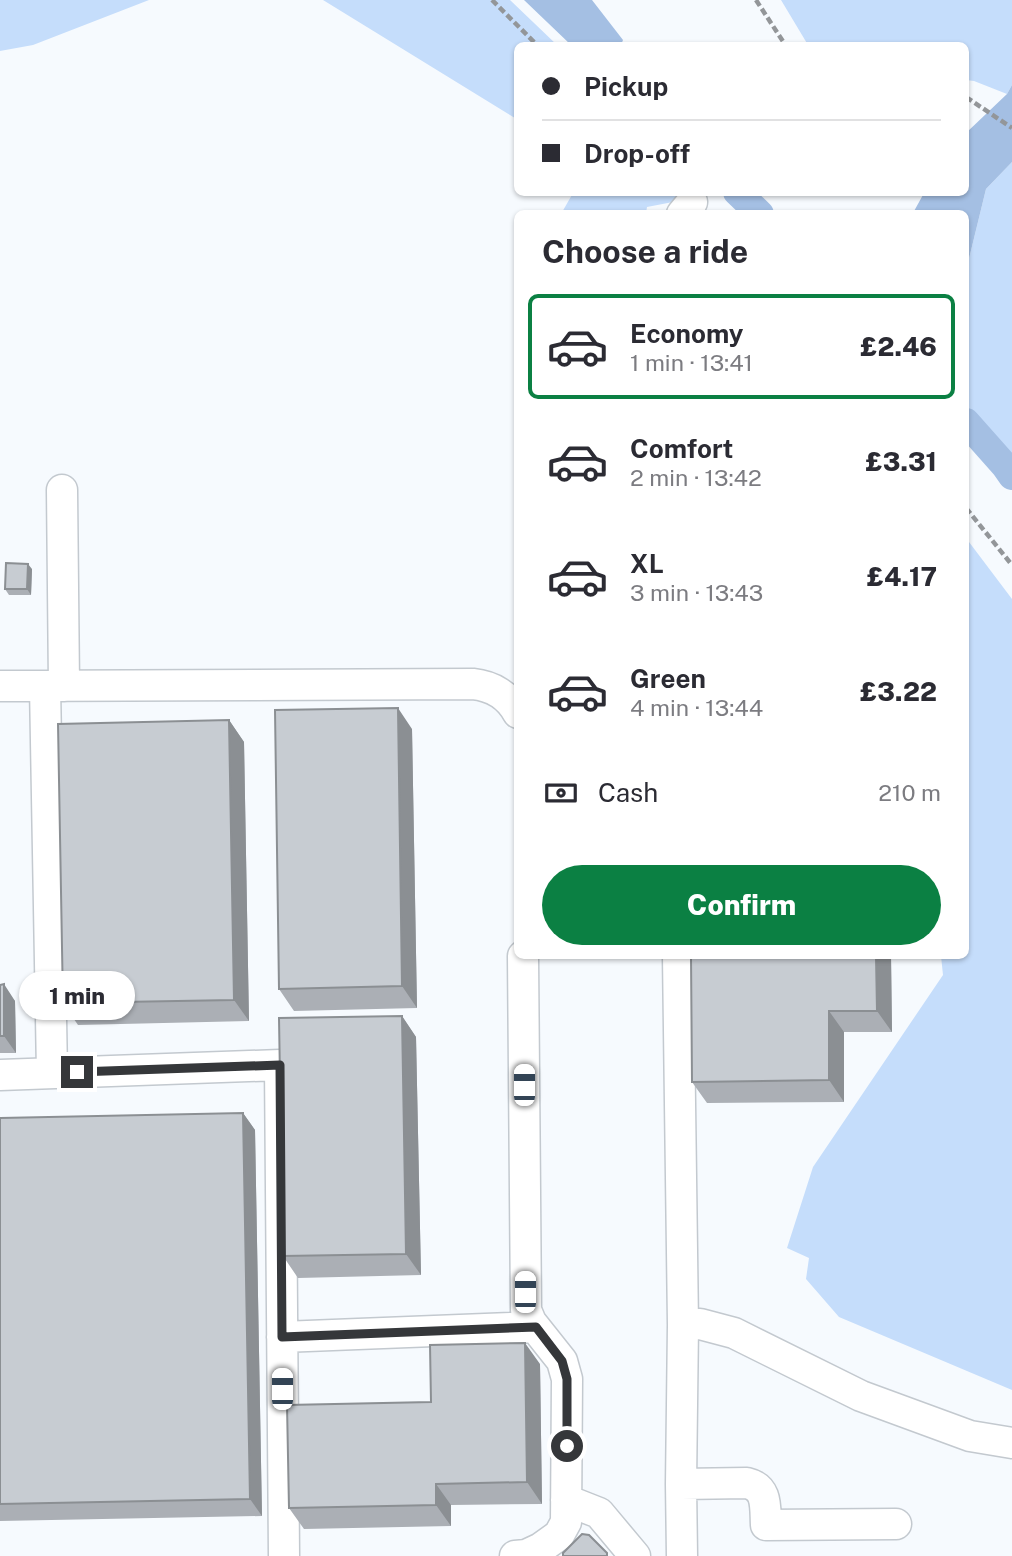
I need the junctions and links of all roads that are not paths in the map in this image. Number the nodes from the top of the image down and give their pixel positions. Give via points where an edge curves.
1 (62, 490) dead end
2 (0, 686) edge
3 (55, 686) junction
4 (514, 707) edge
5 (523, 959) edge
6 (678, 959) edge
7 (52, 1073) junction
8 (0, 1075) edge
9 (682, 1325) junction
10 (536, 1327) junction
11 (282, 1337) junction
12 (1012, 1443) edge
13 (681, 1484) junction
14 (566, 1500) junction
15 (896, 1524) dead end
16 (284, 1556) edge
17 (515, 1556) edge
18 (635, 1556) edge
19 (682, 1556) edge

1 - 3 lane
2 - 3 lane
3 - 4 lane via 473,684 489,686
3 - 7 lane
5 - 10 lane via 525,1292 526,1310
6 - 9 lane
7 - 8 lane
7 - 11 lane via 280,1065
9 - 12 lane via 700,1324 733,1333 861,1396 970,1436
9 - 13 lane
10 - 11 lane
10 - 14 lane via 562,1361 567,1379
11 - 16 lane
13 - 15 lane via 756,1485 765,1499 766,1525
13 - 19 lane
14 - 17 lane via 566,1522 559,1535 541,1548
14 - 18 lane via 599,1513

